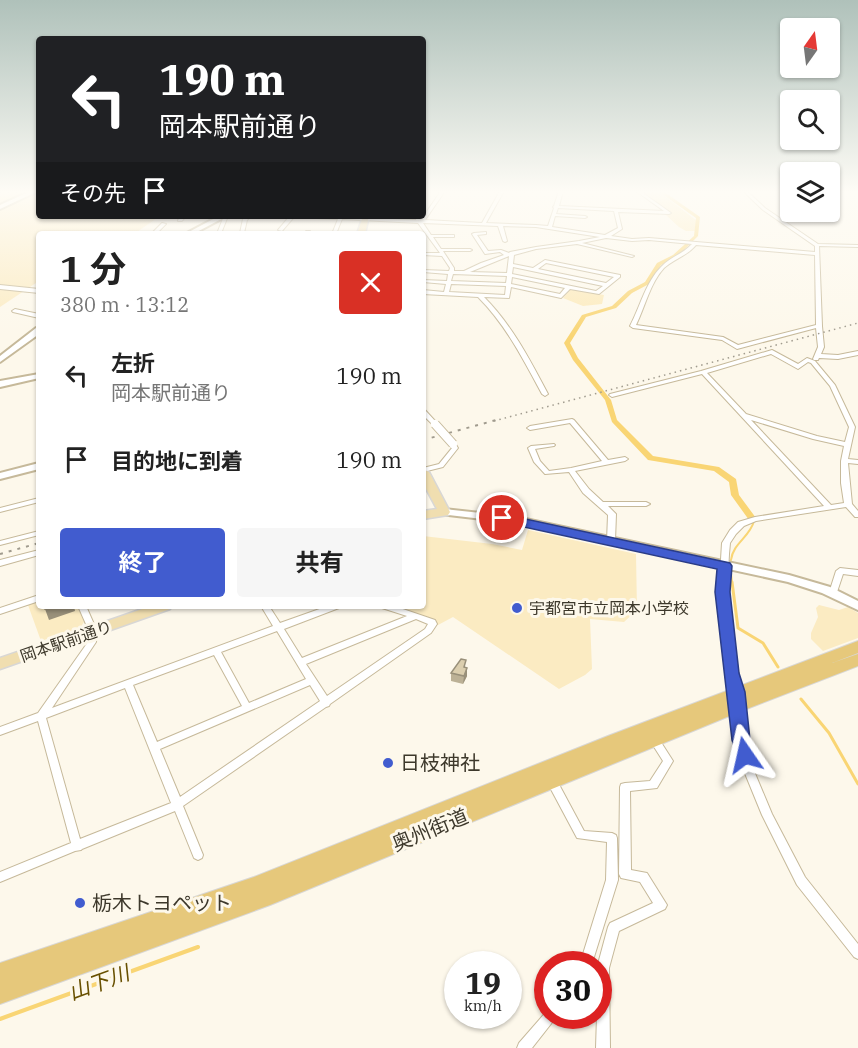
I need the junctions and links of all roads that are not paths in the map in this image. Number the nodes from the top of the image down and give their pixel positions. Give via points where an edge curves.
1 (432, 240) edge
2 (478, 240) edge
3 (559, 240) edge
4 (594, 240) edge
5 (652, 240) edge
6 (811, 240) edge
7 (536, 241) dead end
8 (518, 242) dead end
9 (578, 244) junction
10 (693, 244) junction
11 (817, 244) junction
12 (561, 245) junction
13 (858, 246) edge
14 (537, 248) junction
15 (470, 250) dead end
16 (521, 251) junction
17 (442, 252) junction
18 (426, 254) edge
19 (510, 254) junction
20 (817, 254) junction
21 (632, 256) dead end
22 (511, 266) junction
23 (496, 267) dead end
24 (534, 270) junction
25 (426, 271) edge
26 (451, 272) junction
27 (464, 273) junction
28 (495, 274) junction
29 (510, 275) junction
30 (426, 280) edge
31 (448, 282) junction
32 (508, 285) junction
33 (608, 285) junction
34 (0, 287) edge
35 (569, 287) junction
36 (36, 291) edge
37 (426, 292) edge
38 (431, 292) junction
39 (446, 293) junction
40 (426, 295) edge
41 (479, 295) junction
42 (15, 311) dead end
43 (36, 315) edge
44 (819, 326) junction
45 (36, 332) edge
46 (858, 353) edge
47 (816, 359) junction
48 (0, 360) edge
49 (703, 372) junction
50 (36, 377) edge
51 (0, 384) edge
52 (545, 394) dead end
53 (612, 395) dead end
54 (426, 414) edge
55 (744, 416) junction
56 (530, 428) dead end
57 (552, 445) dead end
58 (848, 445) junction
59 (625, 459) dead end
60 (844, 461) junction
61 (606, 462) junction
62 (858, 462) edge
63 (36, 467) edge
64 (571, 470) junction
65 (426, 471) edge
66 (0, 476) edge
67 (426, 478) edge
68 (36, 501) edge
69 (603, 504) junction
70 (646, 504) dead end
71 (848, 505) junction
72 (830, 508) junction
73 (0, 510) edge
74 (444, 512) junction
75 (426, 515) edge
76 (858, 516) edge
77 (36, 534) edge
78 (611, 541) junction
79 (0, 543) edge
80 (36, 553) edge
81 (0, 563) edge
82 (725, 566) junction
83 (858, 573) edge
84 (833, 593) junction
85 (36, 599) edge
86 (858, 606) edge
87 (83, 609) edge
88 (156, 609) edge
89 (267, 609) edge
90 (328, 609) edge
91 (394, 609) edge
92 (0, 611) edge
93 (416, 616) junction
94 (279, 627) junction
95 (93, 631) junction
96 (858, 647) edge
97 (216, 651) junction
98 (858, 660) edge
99 (301, 662) junction
100 (0, 664) edge
101 (312, 680) junction
102 (128, 682) junction
103 (737, 699) junction
104 (326, 703) junction
105 (247, 707) junction
106 (40, 716) junction
107 (0, 731) edge
108 (654, 739) junction
109 (154, 747) junction
110 (551, 780) junction
111 (177, 805) junction
112 (77, 847) junction
113 (198, 855) dead end
114 (0, 878) edge
115 (590, 951) edge
116 (858, 953) edge
117 (0, 974) edge
118 (0, 993) edge
119 (539, 1029) edge
120 (524, 1048) edge
121 (603, 1048) edge

1 - 17 street
2 - 19 street via 487,253
3 - 12 street
4 - 9 street
5 - 10 street
6 - 11 street
7 - 14 street
8 - 16 street
9 - 12 street
9 - 21 street
10 - 20 street
10 - 44 street via 662,268 633,326 723,339 737,346
11 - 13 street
11 - 20 street
12 - 14 street
14 - 16 street
15 - 17 street
16 - 19 street
17 - 18 street
17 - 26 street
19 - 22 street
19 - 27 street
20 - 44 street
22 - 24 street
22 - 29 street
23 - 28 street
24 - 33 street
24 - 33 street via 545,261 618,276
25 - 26 street
26 - 27 street
26 - 31 street
27 - 28 street
28 - 29 street
29 - 32 street
29 - 35 street
30 - 31 street
31 - 32 street
31 - 39 street
32 - 35 street via 561,296
32 - 41 street via 507,297
33 - 35 street via 597,293
34 - 36 street
37 - 38 street
38 - 39 street
38 - 40 street
39 - 41 street
41 - 52 street via 499,313
42 - 43 street
44 - 47 street via 822,339
45 - 48 street
46 - 47 street
47 - 49 street via 798,367 772,352
47 - 58 street via 852,427
49 - 53 street
49 - 55 street
50 - 51 street
54 - 65 street, bridge via 455,448 441,466
55 - 58 street
55 - 72 street
56 - 61 street via 572,421
57 - 64 street via 531,448 537,462 547,473
58 - 60 street
59 - 61 street
60 - 62 street
60 - 71 street
61 - 64 street
63 - 66 street
64 - 69 street via 586,491
67 - 74 main road
68 - 73 street
69 - 70 street
69 - 78 street via 612,514
71 - 72 street
71 - 76 street
72 - 82 street via 741,524 726,543
74 - 75 main road
74 - 78 street via 488,515
77 - 79 street
78 - 82 street
80 - 81 street
82 - 84 street
82 - 103 street via 723,592
83 - 84 street via 840,571
84 - 86 street
85 - 92 street
87 - 95 street
88 - 95 main road, 岡本駅前通り
89 - 94 street
90 - 94 street
91 - 93 street
93 - 99 street
93 - 104 street via 432,622 428,631
94 - 97 street
94 - 99 street
95 - 100 main road, 岡本駅前通り
95 - 106 street via 92,642
96 - 103 highway, 奥州街道
97 - 102 street
97 - 105 street
98 - 103 highway, 奥州街道
99 - 101 street
101 - 104 street
101 - 105 street
102 - 106 street
102 - 109 street
103 - 108 highway, 奥州街道
103 - 116 street via 749,771 767,815 801,881
103 - 117 highway, 奥州街道 via 256,886
104 - 111 street
105 - 109 street
106 - 107 street
106 - 112 street
108 - 110 highway, 奥州街道
108 - 121 street via 668,761 653,785 625,787 625,874 643,878 661,905 614,927 603,968
109 - 111 street
110 - 115 street via 580,835 612,838 612,880
110 - 118 highway, 奥州街道 via 263,898
111 - 112 street
111 - 113 street
112 - 114 street
119 - 120 street

